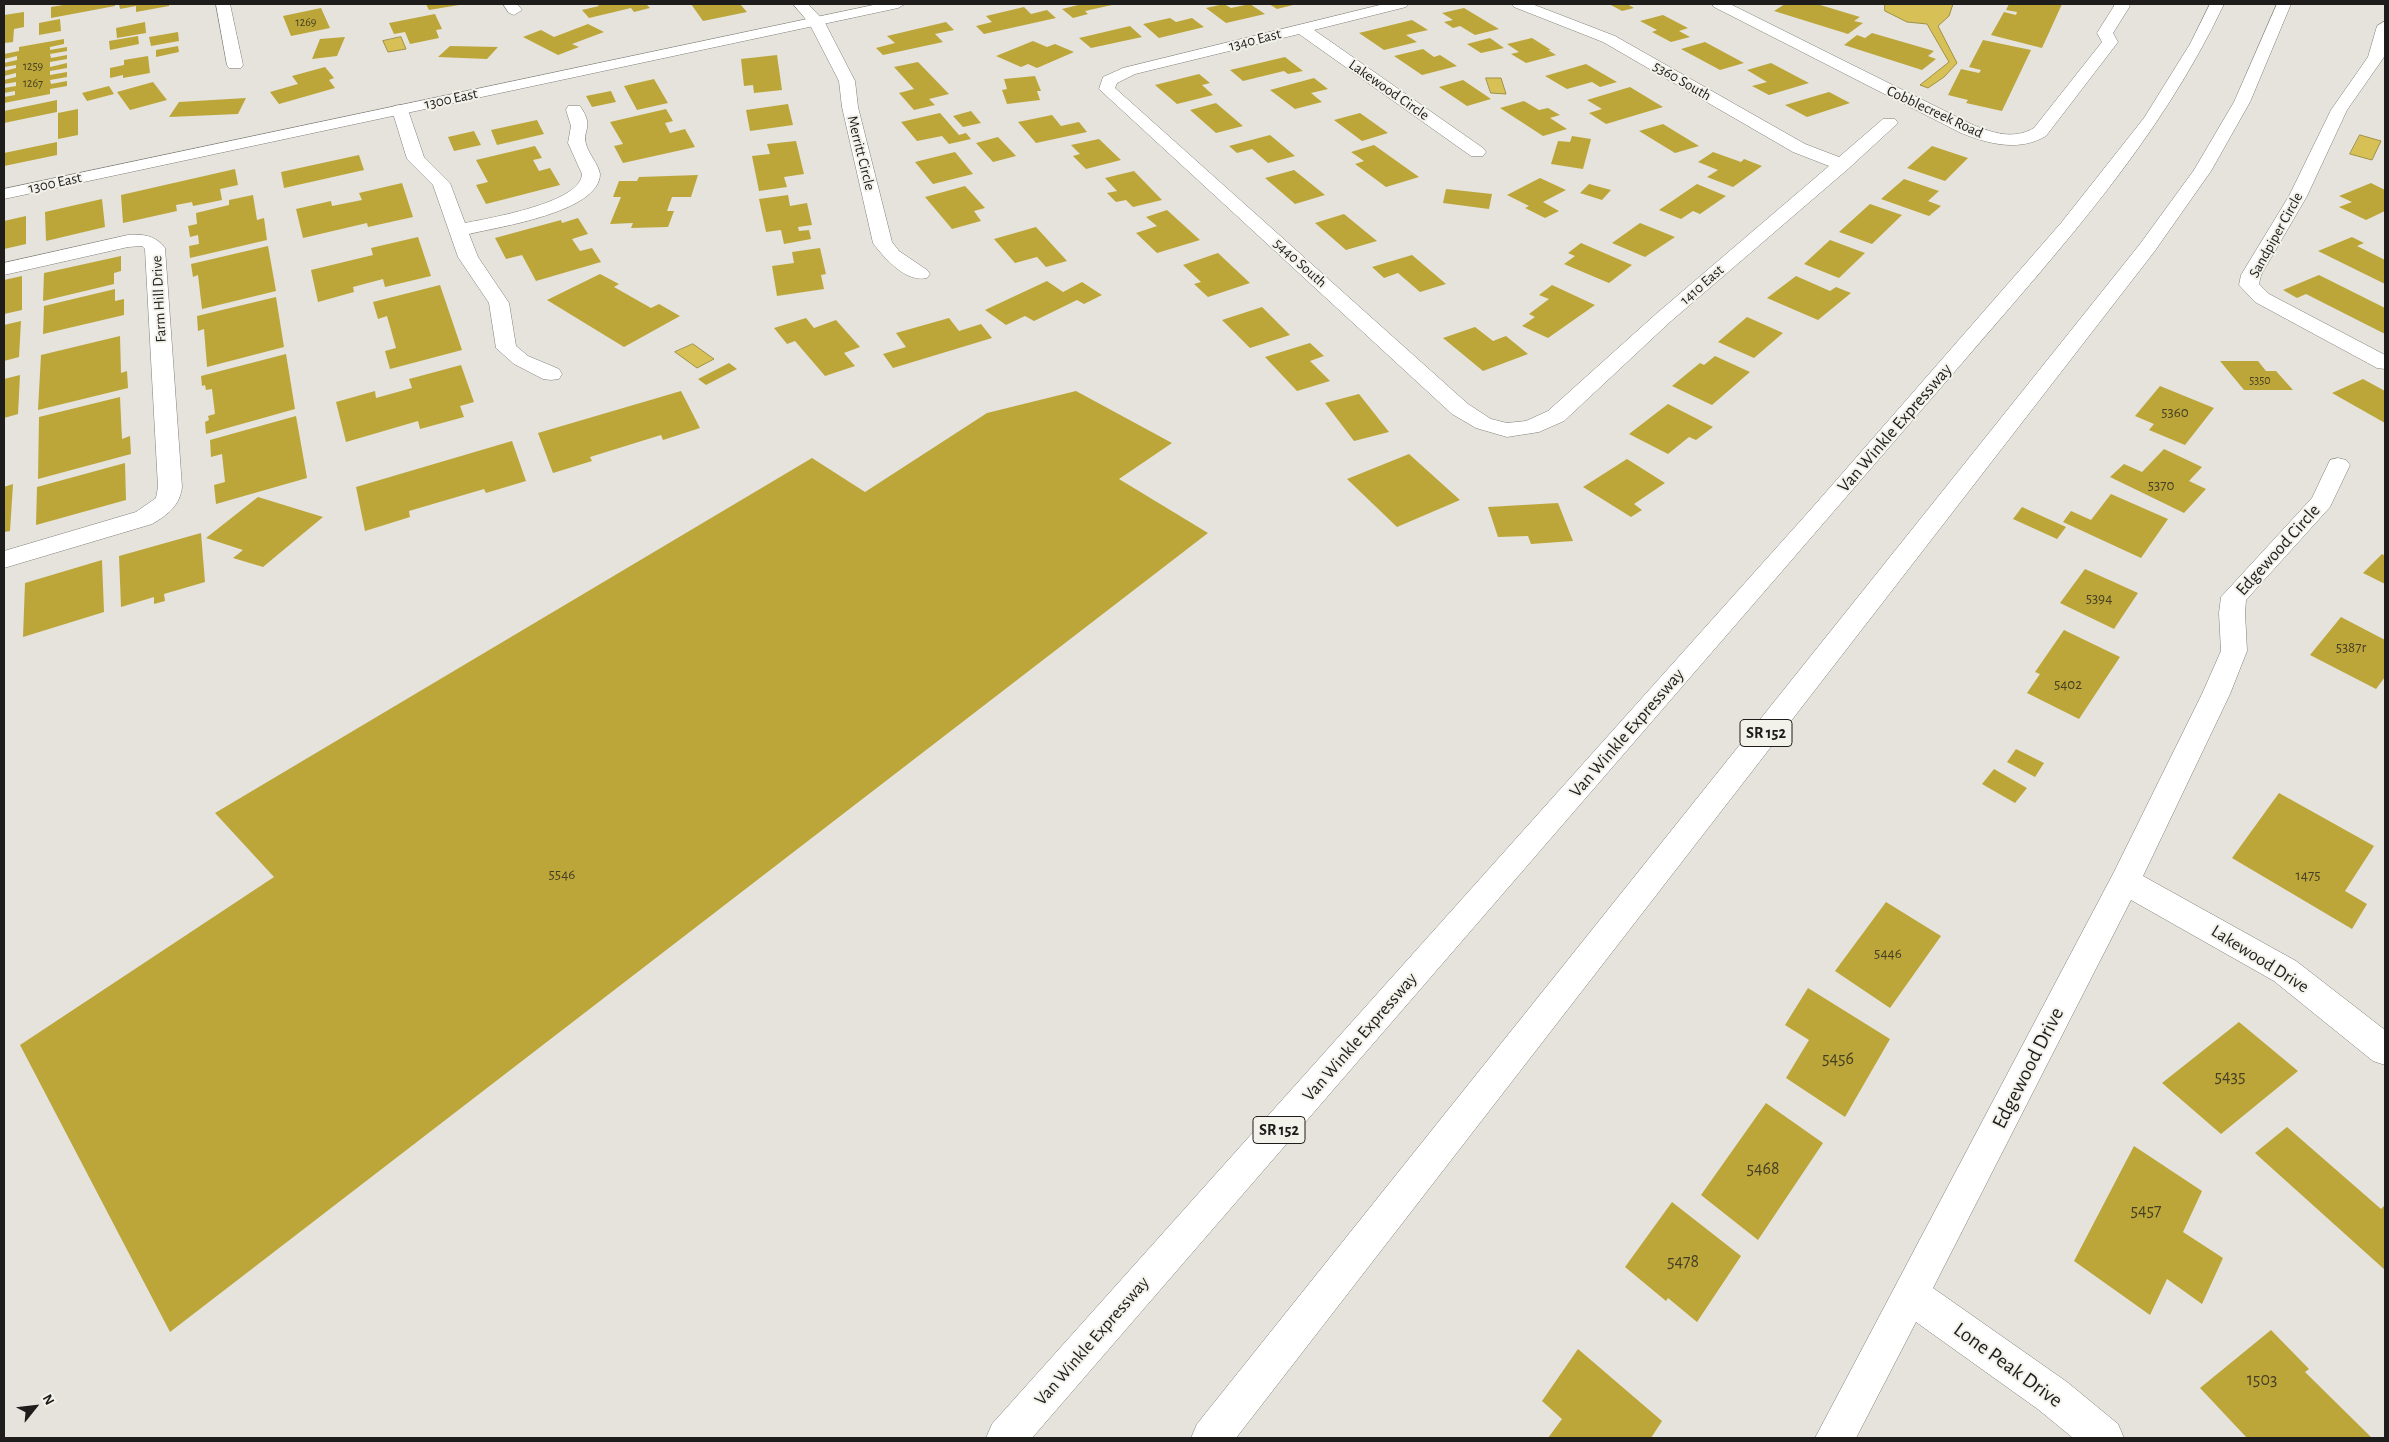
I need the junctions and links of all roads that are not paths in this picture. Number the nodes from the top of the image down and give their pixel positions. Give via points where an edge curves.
1 (223, 4) edge
2 (800, 4) edge
3 (898, 4) edge
4 (1401, 4) edge
5 (1519, 4) edge
6 (1719, 4) edge
7 (2120, 4) edge
8 (2217, 4) edge
9 (2284, 4) edge
10 (816, 21) junction
11 (2385, 26) edge
12 (1301, 28) junction
13 (2380, 59) edge
14 (235, 65) dead end
15 (1109, 80) joint
16 (400, 110) junction
17 (574, 110) dead end
18 (1889, 124) dead end
19 (1477, 152) dead end
20 (1842, 165) junction
21 (4, 194) edge
22 (459, 230) junction
23 (4, 269) edge
24 (920, 274) dead end
25 (2385, 364) edge
26 (551, 374) dead end
27 (1508, 431) joint
28 (2338, 465) dead end
29 (4, 560) edge
30 (2216, 694) joint
31 (2125, 881) junction
32 (2385, 1050) edge
33 (1910, 1295) junction
34 (1006, 1438) edge
35 (1211, 1438) edge
36 (1835, 1438) edge
37 (2104, 1438) edge

1 - 14 street
2 - 10 street, Merritt Circle
3 - 10 street, 1300 East
4 - 12 street, 1340 East
5 - 20 street, 5360 South via 1610,39 1800,148
6 - 7 street, Cobblecreek Road via 1966,130 1994,138 2018,140 2040,132 2110,42 2105,33 2122,6
8 - 34 street, Van Winkle Expressway / SR 152 via 2156,112 2086,207 1880,446
9 - 35 street, SR 152 via 2242,102 2202,171 2147,248
10 - 16 street, 1300 East
10 - 24 street, Merritt Circle via 847,81 850,108 884,242 892,255
11 - 13 street
12 - 15 street, 1340 East via 1129,71
12 - 19 street, Lakewood Circle
13 - 25 street, Sandpiper Circle via 2339,110 2298,196 2249,285 2262,298
15 - 27 street, 5440 South via 1107,89 1110,93 1460,408 1480,423
16 - 21 street, 1300 East
16 - 22 street via 416,159 441,183
17 - 22 street via 580,124 577,141 592,176 589,186 570,200 552,207
18 - 20 street, 1410 East
20 - 27 street, 1410 East via 1670,312 1556,416 1535,426
22 - 26 street via 472,264 499,303 506,348
23 - 29 street, Farm Hill Drive via 128,241 149,241 156,248 170,487 162,506 132,523
28 - 30 street, Edgewood Circle via 2322,501 2234,597 2234,651
30 - 31 street, Edgewood Drive
31 - 32 street, Lakewood Drive via 2285,971
31 - 33 street, Edgewood Drive
33 - 36 street, Edgewood Drive
33 - 37 street, Lone Peak Drive via 2053,1396

